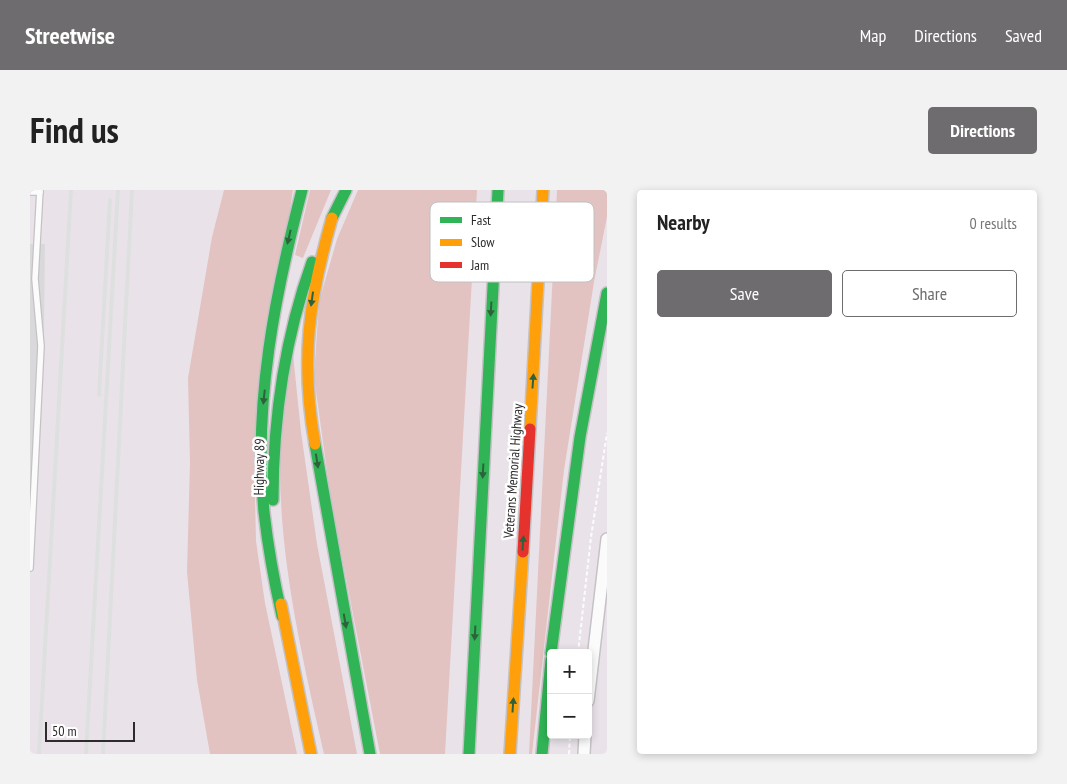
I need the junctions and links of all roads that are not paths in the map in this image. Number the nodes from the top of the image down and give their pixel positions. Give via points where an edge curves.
1 (302, 190) edge
2 (346, 190) edge
3 (40, 191) edge
4 (30, 192) edge
5 (332, 218) junction
6 (30, 241) edge
7 (38, 241) junction
8 (493, 282) edge
9 (539, 282) edge
10 (607, 293) edge
11 (607, 539) edge
12 (30, 568) edge
13 (282, 616) junction
14 (553, 649) edge
15 (548, 694) edge
16 (589, 694) edge
17 (586, 739) edge
18 (311, 754) edge
19 (370, 754) edge
20 (469, 754) edge
21 (510, 754) edge
22 (542, 754) edge
23 (584, 754) edge

1 -> 13 main road via 272,328 261,434 267,548
2 - 5 main road, Highway 89
3 - 4 lane
3 - 7 lane
5 - 13 main road, Highway 89 via 311,263 293,322 278,406 273,492
5 -> 19 main road via 314,286 308,327 310,408 316,460
6 - 7 lane
7 - 12 lane via 35,279 41,346
8 -> 20 main road, Veterans Memorial Highway
21 -> 9 main road, Veterans Memorial Highway
10 - 14 main road via 580,438
11 - 16 street
13 - 18 main road, Highway 89
15 - 22 main road
17 - 23 street

